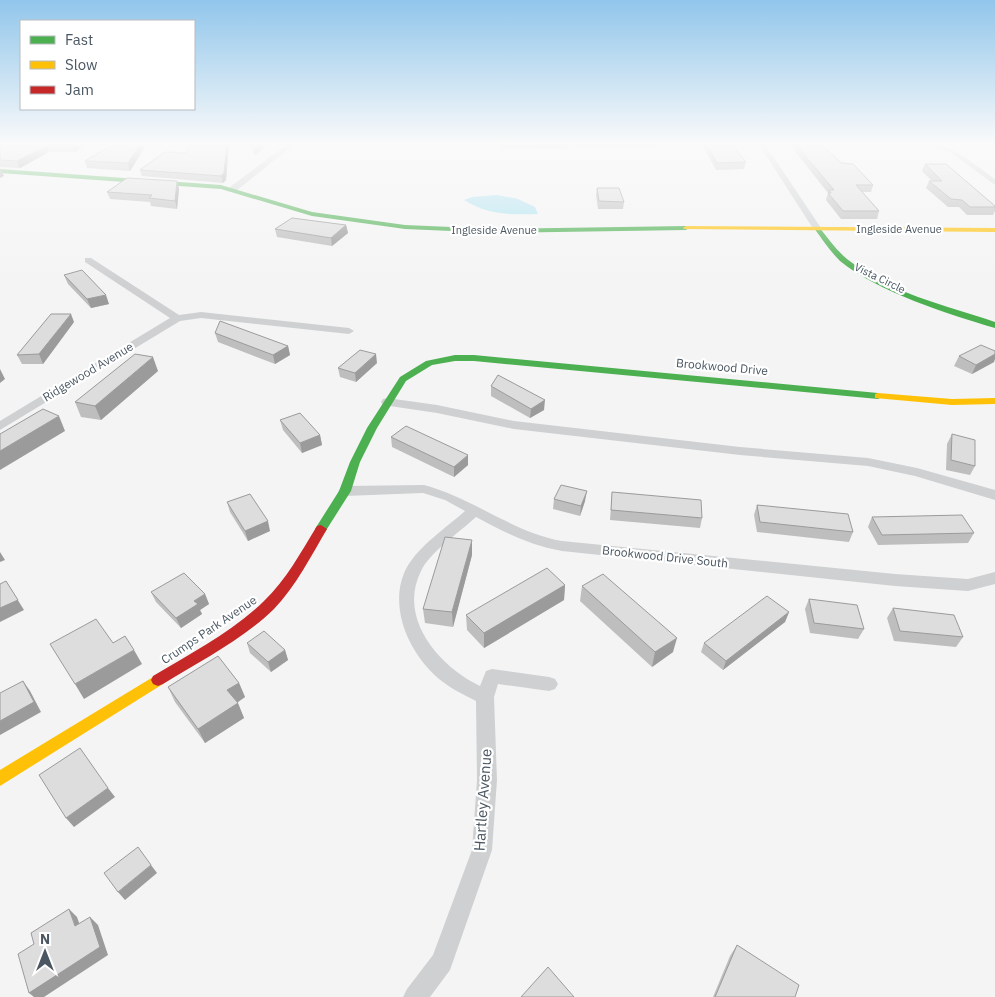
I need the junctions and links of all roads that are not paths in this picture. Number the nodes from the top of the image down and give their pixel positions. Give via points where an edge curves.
1 (234, 190) edge
2 (790, 190) edge
3 (806, 214) junction
4 (775, 227) junction
5 (817, 228) junction
6 (995, 230) edge
7 (88, 260) dead end
8 (177, 318) junction
9 (995, 325) edge
10 (348, 331) dead end
11 (447, 359) joint
12 (995, 401) edge
13 (387, 402) junction
14 (0, 426) edge
15 (345, 491) junction
16 (995, 495) edge
17 (474, 510) junction
18 (995, 578) edge
19 (548, 684) dead end
20 (485, 697) junction
21 (0, 779) edge
22 (415, 997) edge

1 - 4 street, Ingleside Avenue via 289,209 403,227 457,231
2 - 3 street, Vista Circle
3 - 4 street via 791,225
3 - 5 street, Vista Circle
4 - 5 street, Ingleside Avenue
5 - 6 street, Ingleside Avenue
5 - 9 street, Vista Circle via 847,262 864,272
7 - 8 street
8 - 10 street, Ridgewood Avenue via 201,315
8 - 14 street, Ridgewood Avenue
11 - 12 street, Brookwood Drive via 492,359 952,402
11 - 13 street, Crumps Park Avenue via 428,363 410,373 402,379
13 - 15 street, Crumps Park Avenue via 355,462
13 - 16 street via 514,425 868,462 917,472
15 - 17 street, Brookwood Drive South via 424,490 450,497
15 - 21 street, Crumps Park Avenue via 269,605 235,631
17 - 18 street, Brookwood Drive South via 513,531 562,546 922,582 968,585
17 - 20 street via 415,567 406,588 410,620 425,656 446,676
19 - 20 street, Hartley Avenue via 492,676
20 - 22 street, Hartley Avenue via 487,780 482,850 442,962

